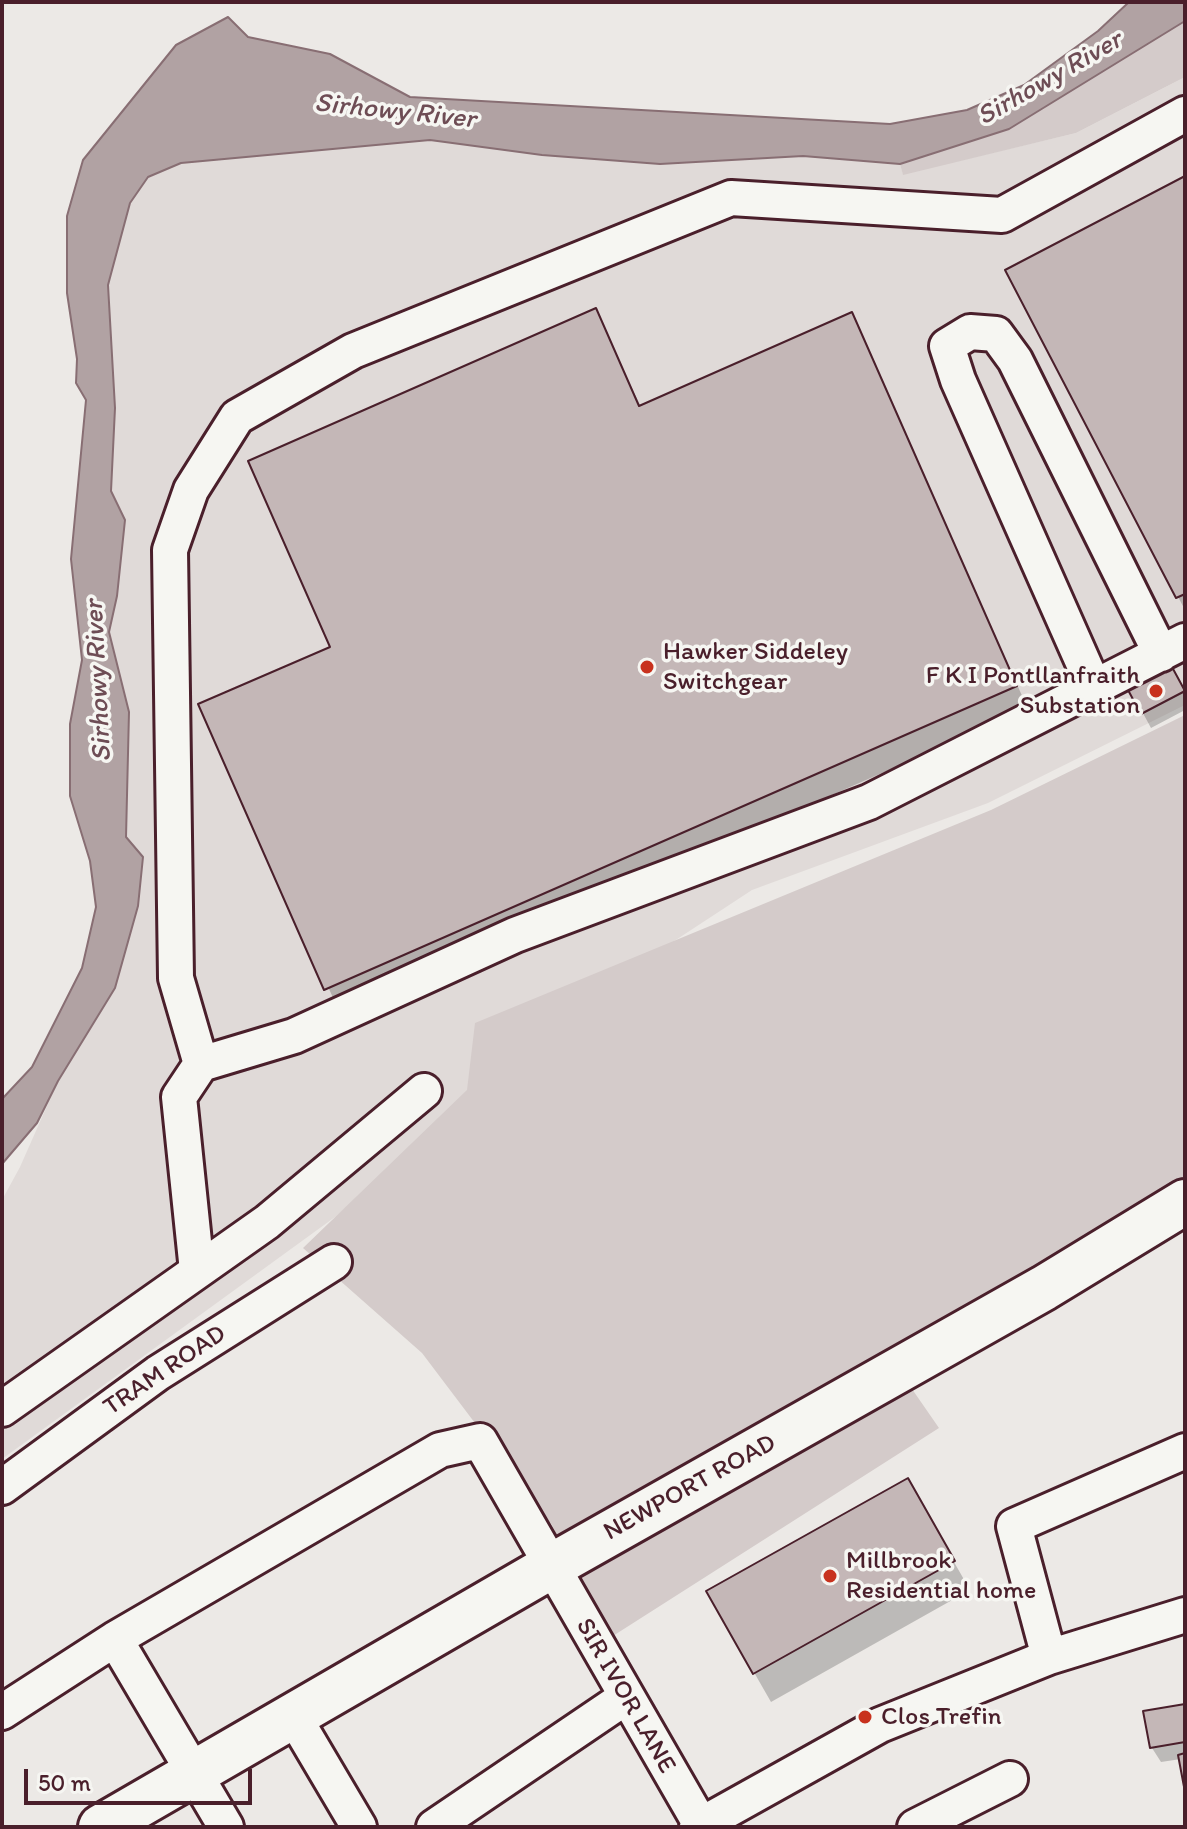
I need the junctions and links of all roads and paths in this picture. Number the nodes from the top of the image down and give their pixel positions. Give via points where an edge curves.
1 (1185, 114) edge
2 (1173, 648) edge
3 (1094, 687) junction
4 (201, 1064) junction
5 (424, 1091) dead end
6 (1185, 1202) edge
7 (334, 1262) dead end
8 (197, 1271) junction
9 (2, 1409) edge
10 (1185, 1451) edge
11 (2, 1487) edge
12 (550, 1567) junction
13 (1185, 1615) edge
14 (115, 1639) junction
15 (1049, 1657) junction
16 (626, 1697) junction
17 (2, 1712) edge
18 (294, 1717) junction
19 (195, 1774) junction
20 (1010, 1779) dead end
21 (742, 1816) edge
22 (699, 1826) edge
23 (101, 1827) edge
24 (226, 1827) edge
25 (359, 1827) edge
26 (434, 1827) edge
27 (915, 1827) edge

1 - 4 street via 1002,215 731,198 353,351 237,417 191,490 170,550 176,978
2 - 3 street
2 - 3 street via 1015,360 996,334 970,332 947,346 958,380
3 - 4 street via 869,802 515,935 294,1036
4 - 8 street via 179,1097
5 - 8 street via 267,1222
6 - 12 main road, NEWPORT ROAD via 1044,1288
7 - 11 street, TRAM ROAD via 158,1373
8 - 9 street
10 - 15 street via 1014,1526
12 - 14 street, SIR IVOR LANE via 480,1441 440,1450
12 - 16 street, SIR IVOR LANE
12 - 18 main road, NEWPORT ROAD
13 - 15 street
14 - 17 street
14 - 19 street
15 - 21 street via 880,1725
16 - 22 street, SIR IVOR LANE
16 - 26 street
18 - 19 main road, NEWPORT ROAD
18 - 25 street
19 - 23 main road, NEWPORT ROAD
19 - 24 street
20 - 27 street
21 - 22 street

